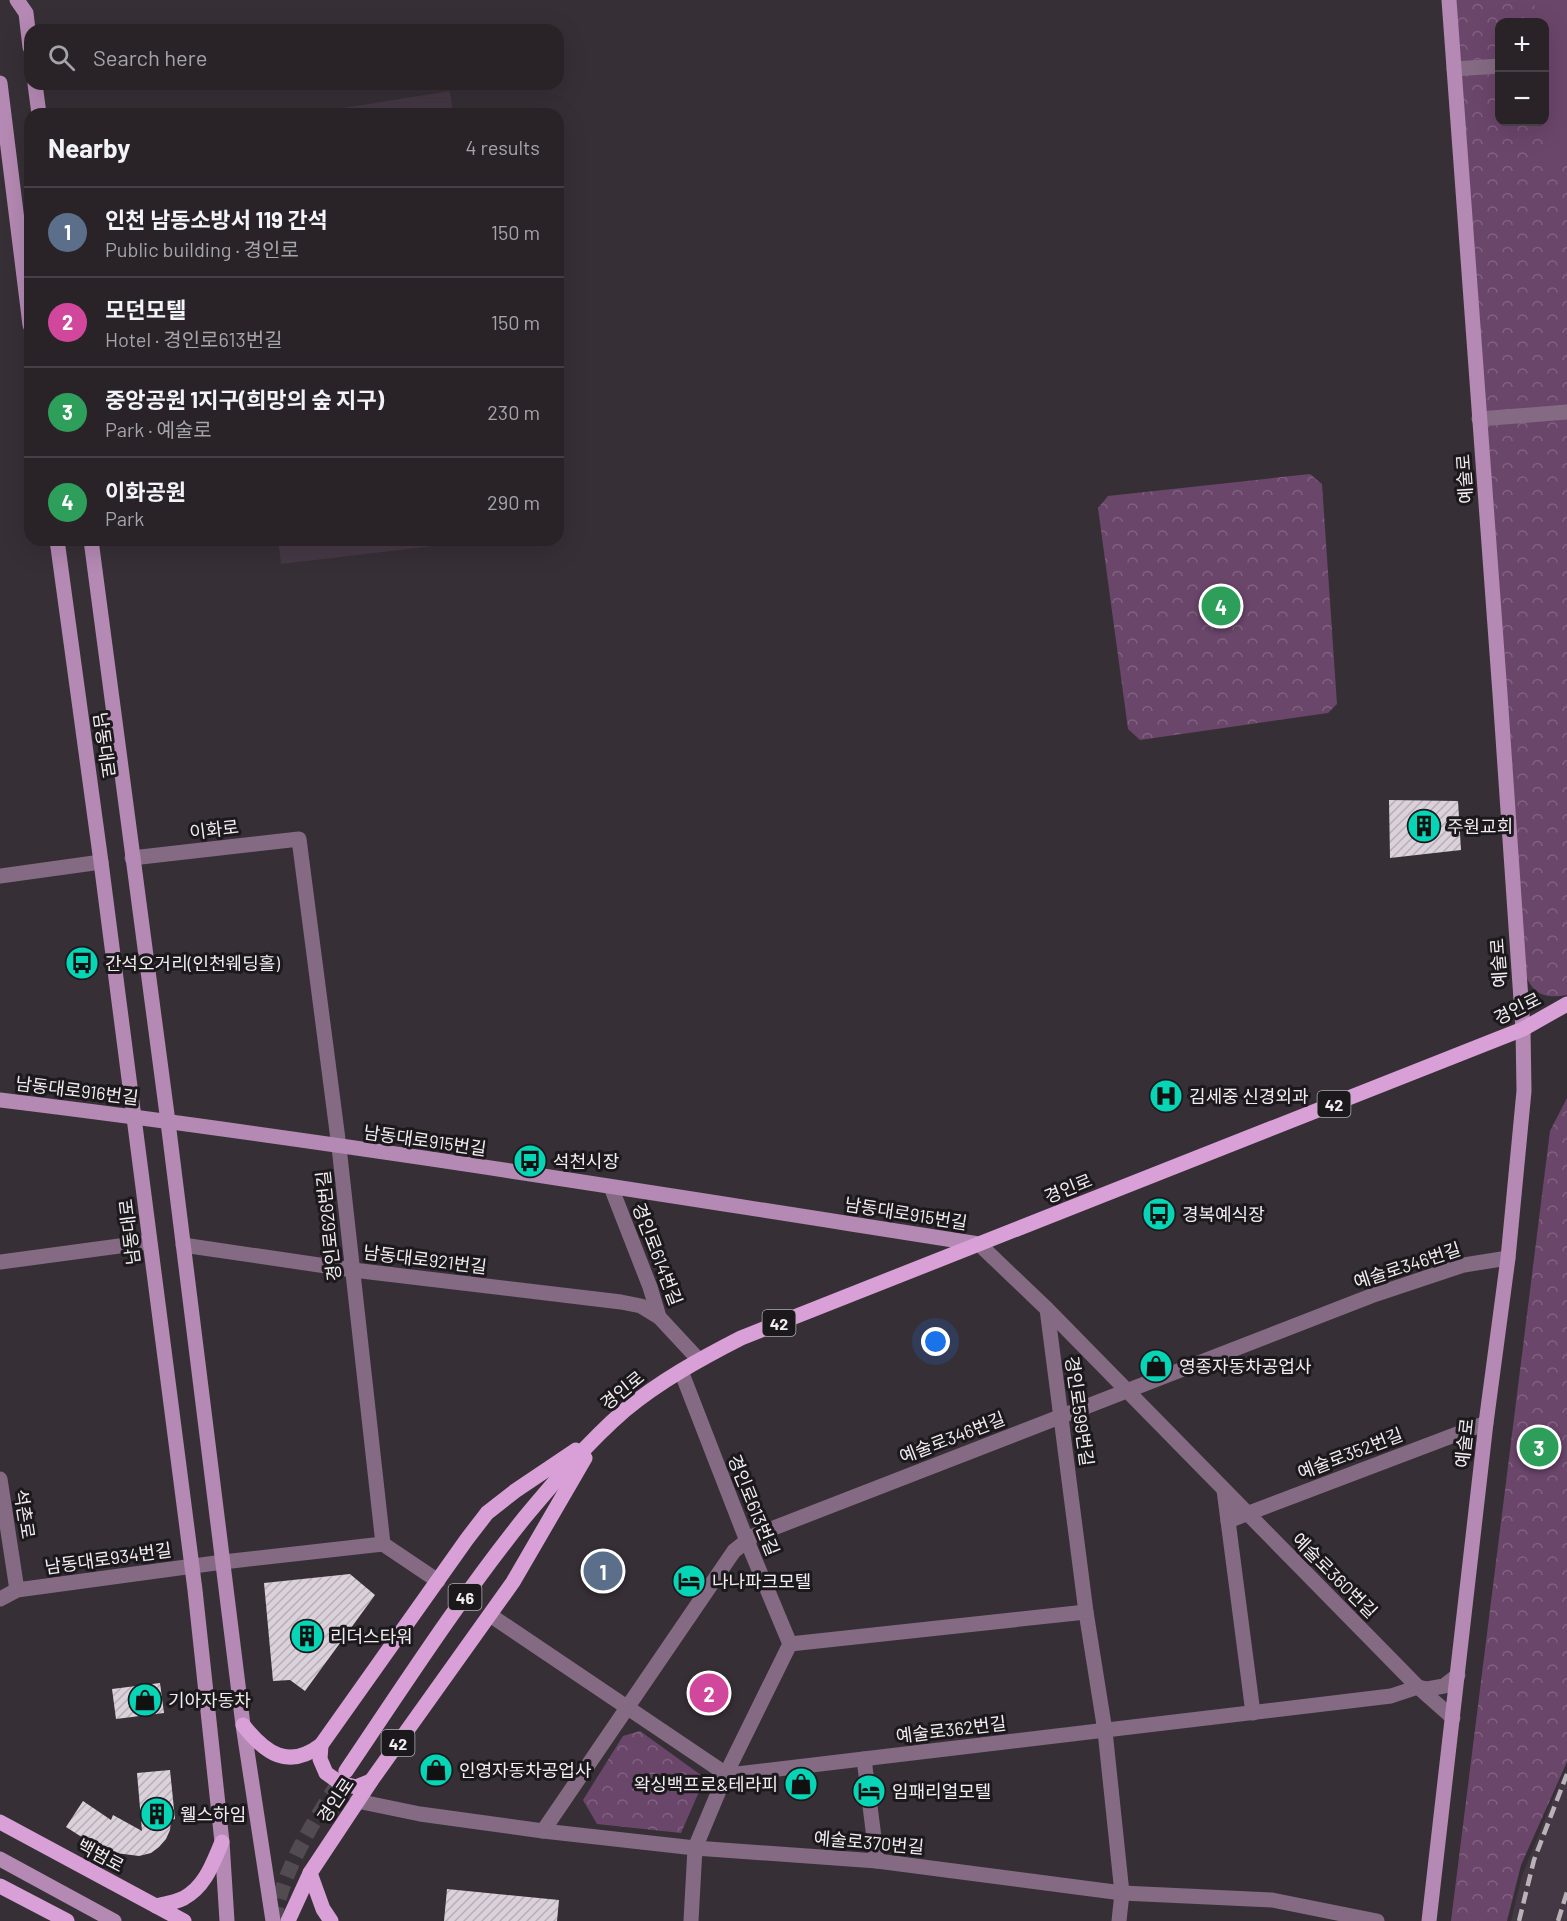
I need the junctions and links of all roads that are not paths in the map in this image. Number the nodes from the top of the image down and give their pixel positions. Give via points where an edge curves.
1 (18, 0) edge
2 (1449, 0) edge
3 (27, 24) edge
4 (1495, 66) edge
5 (1454, 69) junction
6 (0, 84) edge
7 (36, 90) edge
8 (38, 108) edge
9 (24, 277) edge
10 (1567, 412) edge
11 (1479, 419) junction
12 (58, 546) edge
13 (92, 546) edge
14 (299, 839) joint
15 (132, 858) junction
16 (101, 862) junction
17 (0, 876) edge
18 (1567, 1004) edge
19 (1522, 1029) junction
20 (0, 1100) edge
21 (142, 1118) junction
22 (168, 1122) junction
23 (339, 1147) junction
24 (611, 1187) junction
25 (149, 1242) junction
26 (979, 1244) junction
27 (183, 1245) junction
28 (1508, 1258) junction
29 (0, 1262) edge
30 (353, 1270) junction
31 (1047, 1309) junction
32 (659, 1317) junction
33 (698, 1359) junction
34 (681, 1371) junction
35 (1126, 1390) junction
36 (1061, 1416) junction
37 (1486, 1423) junction
38 (598, 1435) junction
39 (0, 1479) edge
40 (1224, 1490) junction
41 (1247, 1514) junction
42 (1228, 1521) junction
43 (747, 1541) junction
44 (384, 1544) junction
45 (222, 1562) junction
46 (192, 1566) junction
47 (438, 1581) junction
48 (17, 1590) junction
49 (0, 1599) edge
50 (1086, 1612) junction
51 (490, 1615) junction
52 (790, 1644) junction
53 (1458, 1675) junction
54 (1418, 1687) junction
55 (628, 1707) junction
56 (1253, 1713) junction
57 (1453, 1718) junction
58 (243, 1725) junction
59 (1105, 1731) junction
60 (321, 1745) junction
61 (864, 1759) junction
62 (346, 1771) tunnel mouth
63 (726, 1774) junction
64 (371, 1781) junction
65 (357, 1801) junction
66 (0, 1822) edge
67 (543, 1831) junction
68 (222, 1842) junction
69 (695, 1848) junction
70 (0, 1859) edge
71 (877, 1861) junction
72 (310, 1873) junction
73 (0, 1886) edge
74 (1122, 1893) junction
75 (156, 1906) junction
76 (67, 1921) edge
77 (114, 1921) edge
78 (184, 1921) edge
79 (227, 1921) edge
80 (273, 1921) edge
81 (288, 1921) edge
82 (331, 1921) edge
83 (690, 1921) edge
84 (1119, 1921) edge
85 (1377, 1921) edge
86 (1429, 1921) edge

1 - 3 main road
2 - 5 main road, 예술로
4 - 5 street
5 - 11 main road, 예술로
6 - 9 main road
7 - 8 main road
10 - 11 street
11 - 19 main road, 예술로
12 - 16 main road, 남동대로
13 - 15 main road
14 - 15 street, 이화로
14 - 23 street, 경인로626번길
15 - 22 main road
16 - 17 street
16 - 21 main road, 남동대로
18 - 19 main road, 경인로 / 42
19 - 26 main road, 경인로 / 42
19 - 28 main road, 예술로 via 1524,1091
20 - 21 main road, 남동대로916번길
21 - 22 main road, 남동대로915번길
21 - 25 main road, 남동대로
22 - 23 main road, 남동대로915번길
22 - 27 main road
23 - 24 main road, 남동대로915번길
23 - 30 street, 경인로626번길
24 - 26 main road, 남동대로915번길
24 - 32 street, 경인로614번길
25 - 29 street
25 - 46 main road, 남동대로
26 - 31 street
26 - 33 main road, 경인로 / 42 via 741,1338
27 - 30 street, 남동대로921번길
27 - 45 main road
28 - 35 street, 예술로346번길 via 1464,1265 1381,1293
28 - 37 main road, 예술로
30 - 32 street, 남동대로921번길 via 621,1302 641,1306
30 - 44 street, 경인로626번길
31 - 35 street, 예술로360번길
31 - 36 street, 경인로599번길
32 - 33 street, 경인로614번길
33 - 34 main road, 경인로 / 42
34 - 38 main road, 경인로 / 42
34 - 43 street, 경인로613번길
35 - 36 street, 예술로346번길
35 - 40 street, 예술로360번길
36 - 43 street, 예술로346번길
36 - 50 street, 경인로599번길
37 - 41 street, 예술로352번길
37 - 53 main road, 예술로
38 - 47 main road, 경인로 / 42 via 487,1514
38 - 51 main road, 경인로 / 42 via 542,1535
38 - 62 main road, 경인로 / 46 via 489,1562
39 - 48 street, 석촌로
40 - 41 street, 예술로360번길
40 - 42 street
41 - 42 street, 예술로352번길
41 - 54 street, 예술로360번길
42 - 56 street
43 - 52 street, 경인로613번길
43 - 55 street, 예술로346번길 via 735,1551
44 - 45 street, 남동대로934번길
44 - 47 street
45 - 46 street, 남동대로934번길
45 - 58 main road
46 - 48 street, 남동대로934번길
46 - 68 main road, 남동대로
47 - 60 main road, 경인로 / 42
48 - 49 street, 남동대로934번길
50 - 52 street
50 - 59 street, 경인로599번길
51 - 55 street
51 - 64 main road, 경인로 / 42
52 - 63 street
53 - 54 street, 예술로362번길 via 1444,1686
53 - 57 main road, 예술로
54 - 56 street, 예술로362번길 via 1391,1696
54 - 57 street, 예술로360번길
55 - 63 street
55 - 67 street, 예술로346번길
56 - 59 street, 예술로362번길
57 - 86 main road, 예술로
58 - 60 main road via 271,1753 287,1757 308,1755
58 - 80 main road
59 - 61 street, 예술로362번길
59 - 74 street, 경인로599번길
60 - 64 main road via 320,1759 326,1773 340,1783 356,1787
61 - 63 street, 예술로362번길
61 - 71 street
63 - 69 street
64 - 65 main road, 경인로 / 42
65 - 67 street, 예술로370번길
65 - 72 main road, 경인로 / 42
66 - 75 main road, 백범로
67 - 69 street, 예술로370번길
68 - 75 main road via 200,1886 184,1898
68 - 79 main road, 남동대로
69 - 71 street, 예술로370번길
69 - 83 street
70 - 77 main road
71 - 74 street, 예술로370번길
72 - 81 main road, 경인로 / 42
72 - 82 main road
73 - 76 main road
74 - 84 street, 경인로599번길
74 - 85 street, 예술로370번길 via 1272,1900
75 - 78 main road, 백범로

